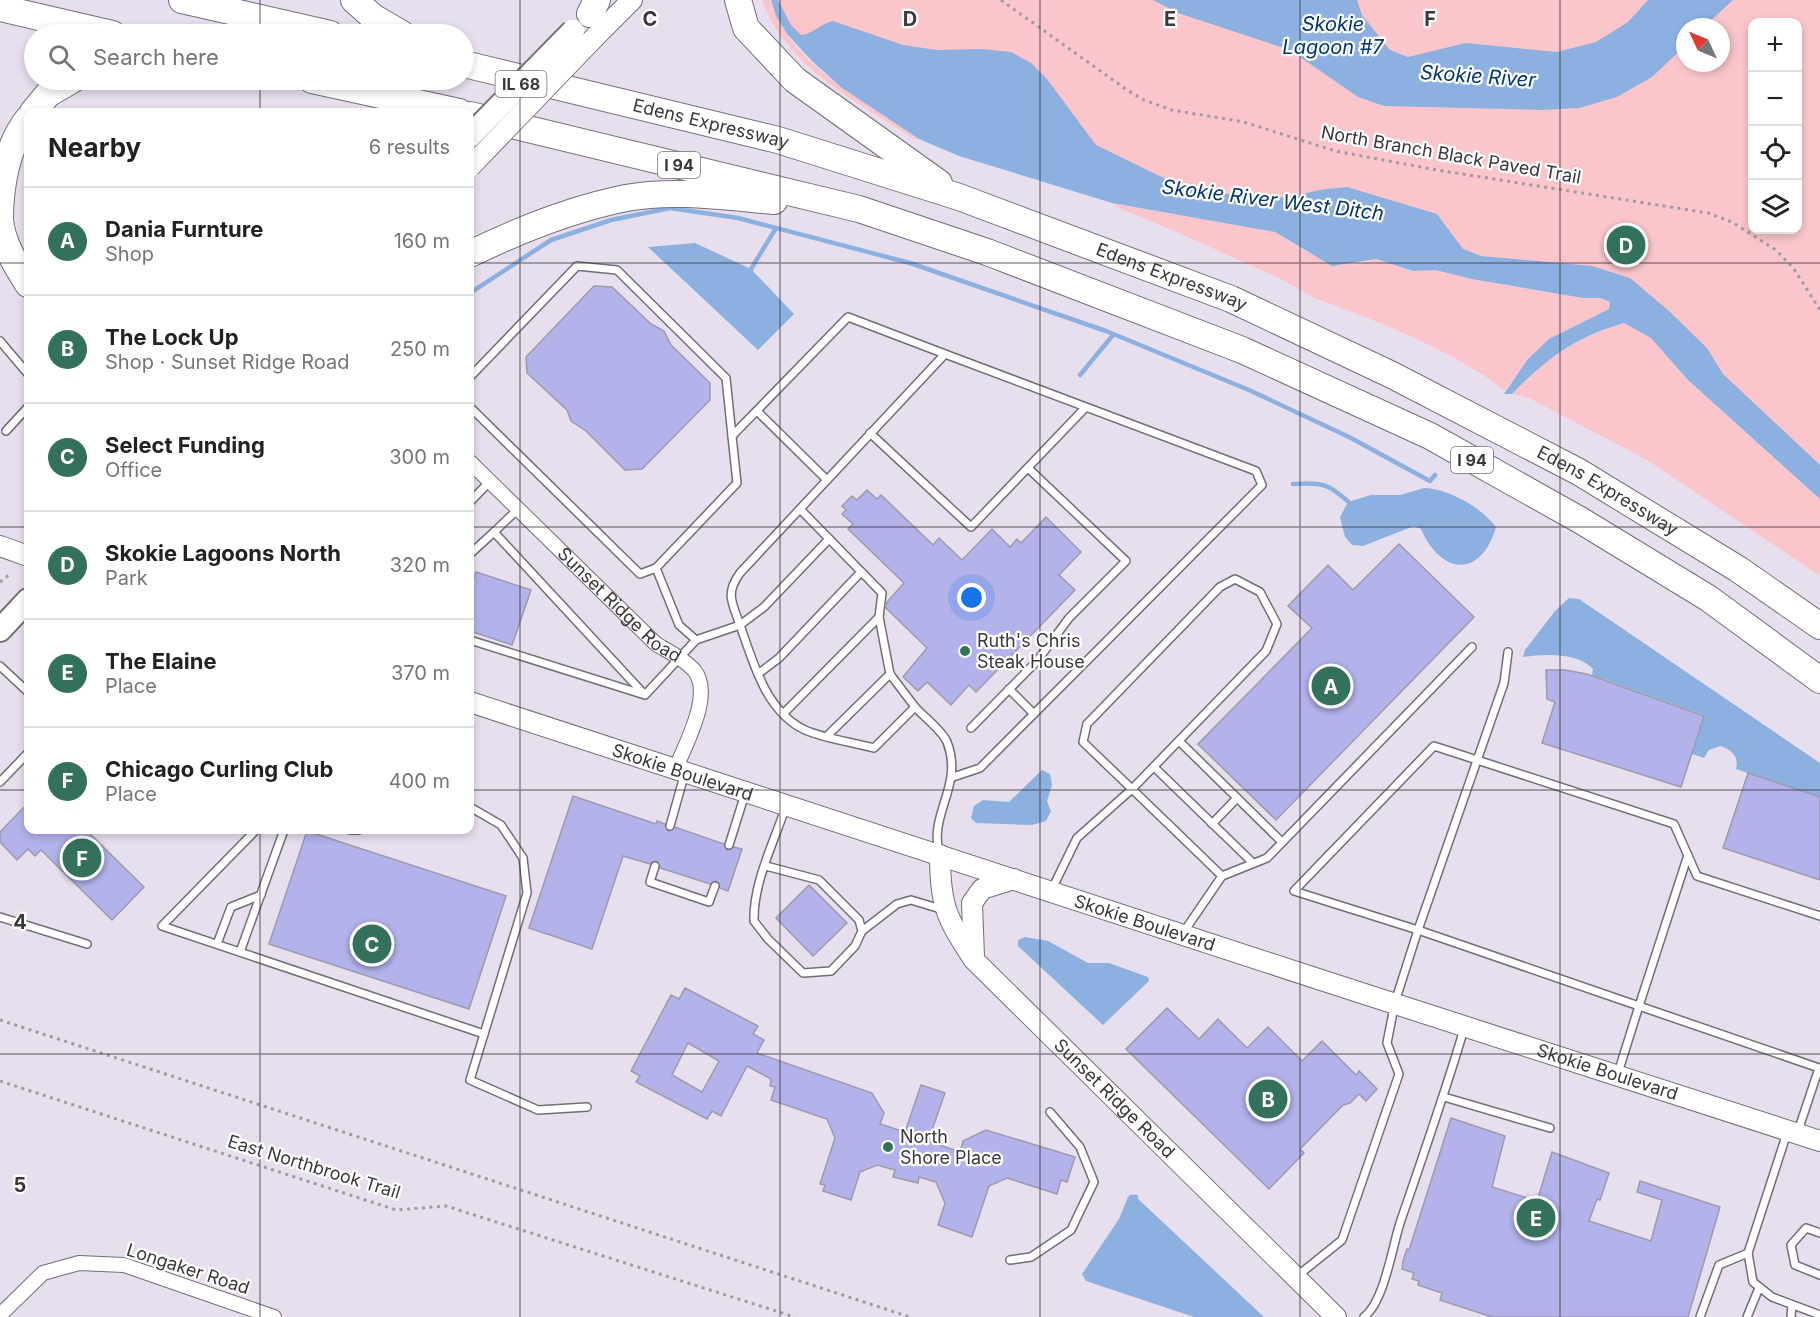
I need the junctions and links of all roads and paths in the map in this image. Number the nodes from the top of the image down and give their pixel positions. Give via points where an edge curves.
1 (182, 0) edge
2 (354, 0) edge
3 (632, 0) edge
4 (738, 0) edge
5 (1001, 0) edge
6 (0, 8) edge
7 (591, 16) edge
8 (69, 24) edge
9 (286, 24) edge
10 (386, 24) edge
11 (474, 66) edge
12 (55, 90) edge
13 (358, 90) edge
14 (36, 108) edge
15 (441, 108) edge
16 (474, 116) edge
17 (24, 124) edge
18 (474, 132) edge
19 (474, 162) edge
20 (959, 197) junction
21 (860, 209) junction
22 (474, 252) edge
23 (24, 278) edge
24 (1820, 310) edge
25 (0, 341) edge
26 (945, 354) junction
27 (24, 369) edge
28 (474, 373) edge
29 (1085, 408) junction
30 (24, 411) edge
31 (474, 411) edge
32 (757, 411) junction
33 (6, 431) dead end
34 (870, 433) junction
35 (732, 436) junction
36 (474, 466) edge
37 (1028, 468) junction
38 (827, 480) junction
39 (490, 481) junction
40 (474, 498) edge
41 (519, 508) junction
42 (800, 509) junction
43 (494, 532) junction
44 (829, 538) junction
45 (0, 546) edge
46 (474, 551) edge
47 (24, 555) edge
48 (656, 568) junction
49 (861, 572) junction
50 (10, 577) dead end
51 (0, 582) edge
52 (24, 604) edge
53 (879, 617) junction
54 (740, 625) junction
55 (1820, 626) edge
56 (0, 630) edge
57 (696, 640) junction
58 (474, 641) edge
59 (1472, 647) dead end
60 (1508, 652) dead end
61 (679, 657) junction
62 (0, 666) edge
63 (758, 674) junction
64 (890, 674) junction
65 (1820, 680) edge
66 (24, 688) edge
67 (1009, 689) junction
68 (645, 695) junction
69 (474, 703) edge
70 (915, 707) junction
71 (784, 713) junction
72 (1034, 714) junction
73 (971, 728) dead end
74 (827, 736) junction
75 (1179, 741) junction
76 (24, 757) edge
77 (1478, 760) junction
78 (1154, 767) junction
79 (680, 772) junction
80 (953, 777) junction
81 (0, 782) edge
82 (1132, 789) junction
83 (745, 794) junction
84 (1237, 798) junction
85 (786, 807) junction
86 (474, 809) edge
87 (1212, 824) junction
88 (670, 826) dead end
89 (252, 834) edge
90 (283, 834) edge
91 (1282, 842) junction
92 (729, 845) dead end
93 (940, 855) junction
94 (1688, 855) junction
95 (1253, 863) junction
96 (655, 866) dead end
97 (766, 866) junction
98 (1222, 876) junction
99 (1015, 879) junction
100 (715, 886) dead end
101 (1051, 891) junction
102 (261, 895) junction
103 (947, 911) junction
104 (1820, 916) edge
105 (0, 917) edge
106 (1418, 930) junction
107 (862, 931) junction
108 (1183, 933) junction
109 (87, 944) dead end
110 (217, 944) junction
111 (240, 952) junction
112 (974, 960) junction
113 (1395, 1002) junction
114 (1639, 1006) junction
115 (0, 1020) edge
116 (1466, 1025) junction
117 (484, 1034) junction
118 (1820, 1068) edge
119 (1618, 1075) junction
120 (0, 1081) edge
121 (1444, 1097) junction
122 (587, 1107) dead end
123 (1050, 1112) dead end
124 (1550, 1128) dead end
125 (1792, 1132) junction
126 (1820, 1141) edge
127 (1820, 1233) edge
128 (1748, 1253) junction
129 (1010, 1260) dead end
130 (1820, 1275) edge
131 (1296, 1277) junction
132 (1759, 1288) junction
133 (1792, 1305) junction
134 (0, 1315) edge
135 (1820, 1315) edge
136 (274, 1317) edge
137 (795, 1317) edge
138 (910, 1317) edge
139 (1336, 1317) edge
140 (1364, 1317) edge
141 (1700, 1317) edge
142 (1747, 1317) edge
143 (1791, 1317) edge

1 - 9 highway
2 - 10 highway
3 - 7 main road
4 - 20 highway via 746,28 795,80
5 - 24 path, North Branch Black Paved Trail via 1126,90 1172,110 1244,122 1335,151 1684,208 1732,222 1776,250 1794,269
6 - 8 highway
7 - 18 main road, IL 68, bridge
7 - 19 main road, bridge
11 - 20 highway, Edens Expressway / I 94 via 778,140
12 - 14 highway
13 - 15 highway
16 - 21 highway, I 94
17 - 23 highway via 3,175 0,221 12,260
20 - 55 highway, Edens Expressway / I 94 via 1231,299 1392,375 1579,472 1738,569
21 - 22 highway via 700,194 627,198 523,228
21 - 65 highway, I 94 via 987,252 1242,350 1430,436 1708,598
25 - 27 lane
26 - 29 lane
26 - 32 lane via 848,317
26 - 34 lane
28 - 35 lane via 577,266 617,270 726,378
29 - 37 lane
29 - 72 lane via 1256,471 1262,485
30 - 33 lane
31 - 48 lane via 640,574
32 - 35 lane
32 - 38 lane
34 - 37 lane via 971,527
34 - 38 lane
35 - 48 lane via 737,483
36 - 39 street, Sunset Ridge Road
37 - 67 lane via 1126,561
38 - 42 lane
39 - 40 lane
39 - 41 street, Sunset Ridge Road
41 - 43 lane
41 - 61 street, Sunset Ridge Road via 656,644
42 - 44 lane
42 - 54 lane via 730,587
43 - 46 lane
43 - 68 lane
44 - 49 lane
44 - 54 lane via 764,607
45 - 47 main road
48 - 57 lane via 680,625
49 - 53 lane via 882,593
49 - 63 lane via 779,658
50 - 51 path
52 - 56 main road
53 - 64 lane
53 - 71 lane
54 - 57 lane
54 - 63 lane
57 - 61 lane
58 - 68 lane
59 - 91 lane
60 - 77 lane via 1504,683
61 - 68 lane
61 - 79 street, Sunset Ridge Road via 696,672 702,702
62 - 66 lane
63 - 71 lane via 773,704
64 - 70 lane
64 - 74 lane
67 - 72 lane
67 - 73 lane
69 - 79 main road, Skokie Boulevard
70 - 74 lane via 874,748
70 - 80 lane via 946,741
71 - 74 lane via 804,730
72 - 80 lane via 980,768
75 - 78 lane
75 - 82 lane via 1266,651 1276,624 1260,592 1235,579 1220,587 1087,724 1083,742
75 - 84 lane
76 - 81 lane
77 - 94 lane via 1674,824
77 - 106 lane
77 - 106 lane via 1434,746 1294,891
78 - 82 lane
78 - 87 lane
79 - 83 main road, Skokie Boulevard
79 - 88 lane
80 - 93 lane via 935,836
82 - 98 lane
82 - 101 lane via 1077,838
83 - 85 main road, Skokie Boulevard
83 - 92 lane
84 - 87 lane
84 - 91 lane
85 - 93 main road, Skokie Boulevard
85 - 97 lane
86 - 117 lane via 501,825 523,858 527,893
87 - 95 lane
89 - 110 lane via 162,926
90 - 102 lane
91 - 95 lane via 1267,858
93 - 99 main road, Skokie Boulevard
93 - 103 main road, Sunset Ridge Road via 940,894
94 - 104 lane via 1697,876
94 - 114 lane
95 - 98 lane
96 - 100 lane via 650,882 709,902
97 - 107 lane via 819,880 859,920
97 - 107 lane via 754,921 803,973 831,971 855,946
98 - 108 lane
99 - 101 main road, Skokie Boulevard
99 - 112 main road via 982,889 972,903
101 - 108 main road, Skokie Boulevard
102 - 110 lane via 231,907
102 - 111 lane
103 - 107 lane via 911,900 897,904
103 - 112 main road, Sunset Ridge Road via 953,929
105 - 109 lane
106 - 113 lane
106 - 114 lane
108 - 113 main road, Skokie Boulevard
110 - 111 lane
111 - 117 lane
112 - 131 main road, Sunset Ridge Road
113 - 116 main road, Skokie Boulevard
113 - 131 lane via 1387,1043 1399,1074 1342,1240
114 - 118 lane
114 - 119 lane
115 - 138 path
116 - 119 main road, Skokie Boulevard
116 - 121 lane
117 - 122 lane via 470,1080 538,1110
118 - 125 lane
119 - 125 main road, Skokie Boulevard
120 - 137 path, East Northbrook Trail via 396,1210 446,1206
121 - 124 lane
121 - 140 lane via 1377,1300
123 - 129 lane via 1080,1147 1094,1182 1071,1230 1031,1257
125 - 126 main road, Skokie Boulevard
125 - 128 lane
127 - 130 lane via 1806,1228 1791,1245 1795,1265
128 - 132 lane via 1753,1282
128 - 141 lane via 1719,1265
131 - 139 main road, Sunset Ridge Road
132 - 133 lane
132 - 142 lane
133 - 135 lane
133 - 143 lane
134 - 136 street, Longaker Road via 43,1273 79,1263 123,1265

